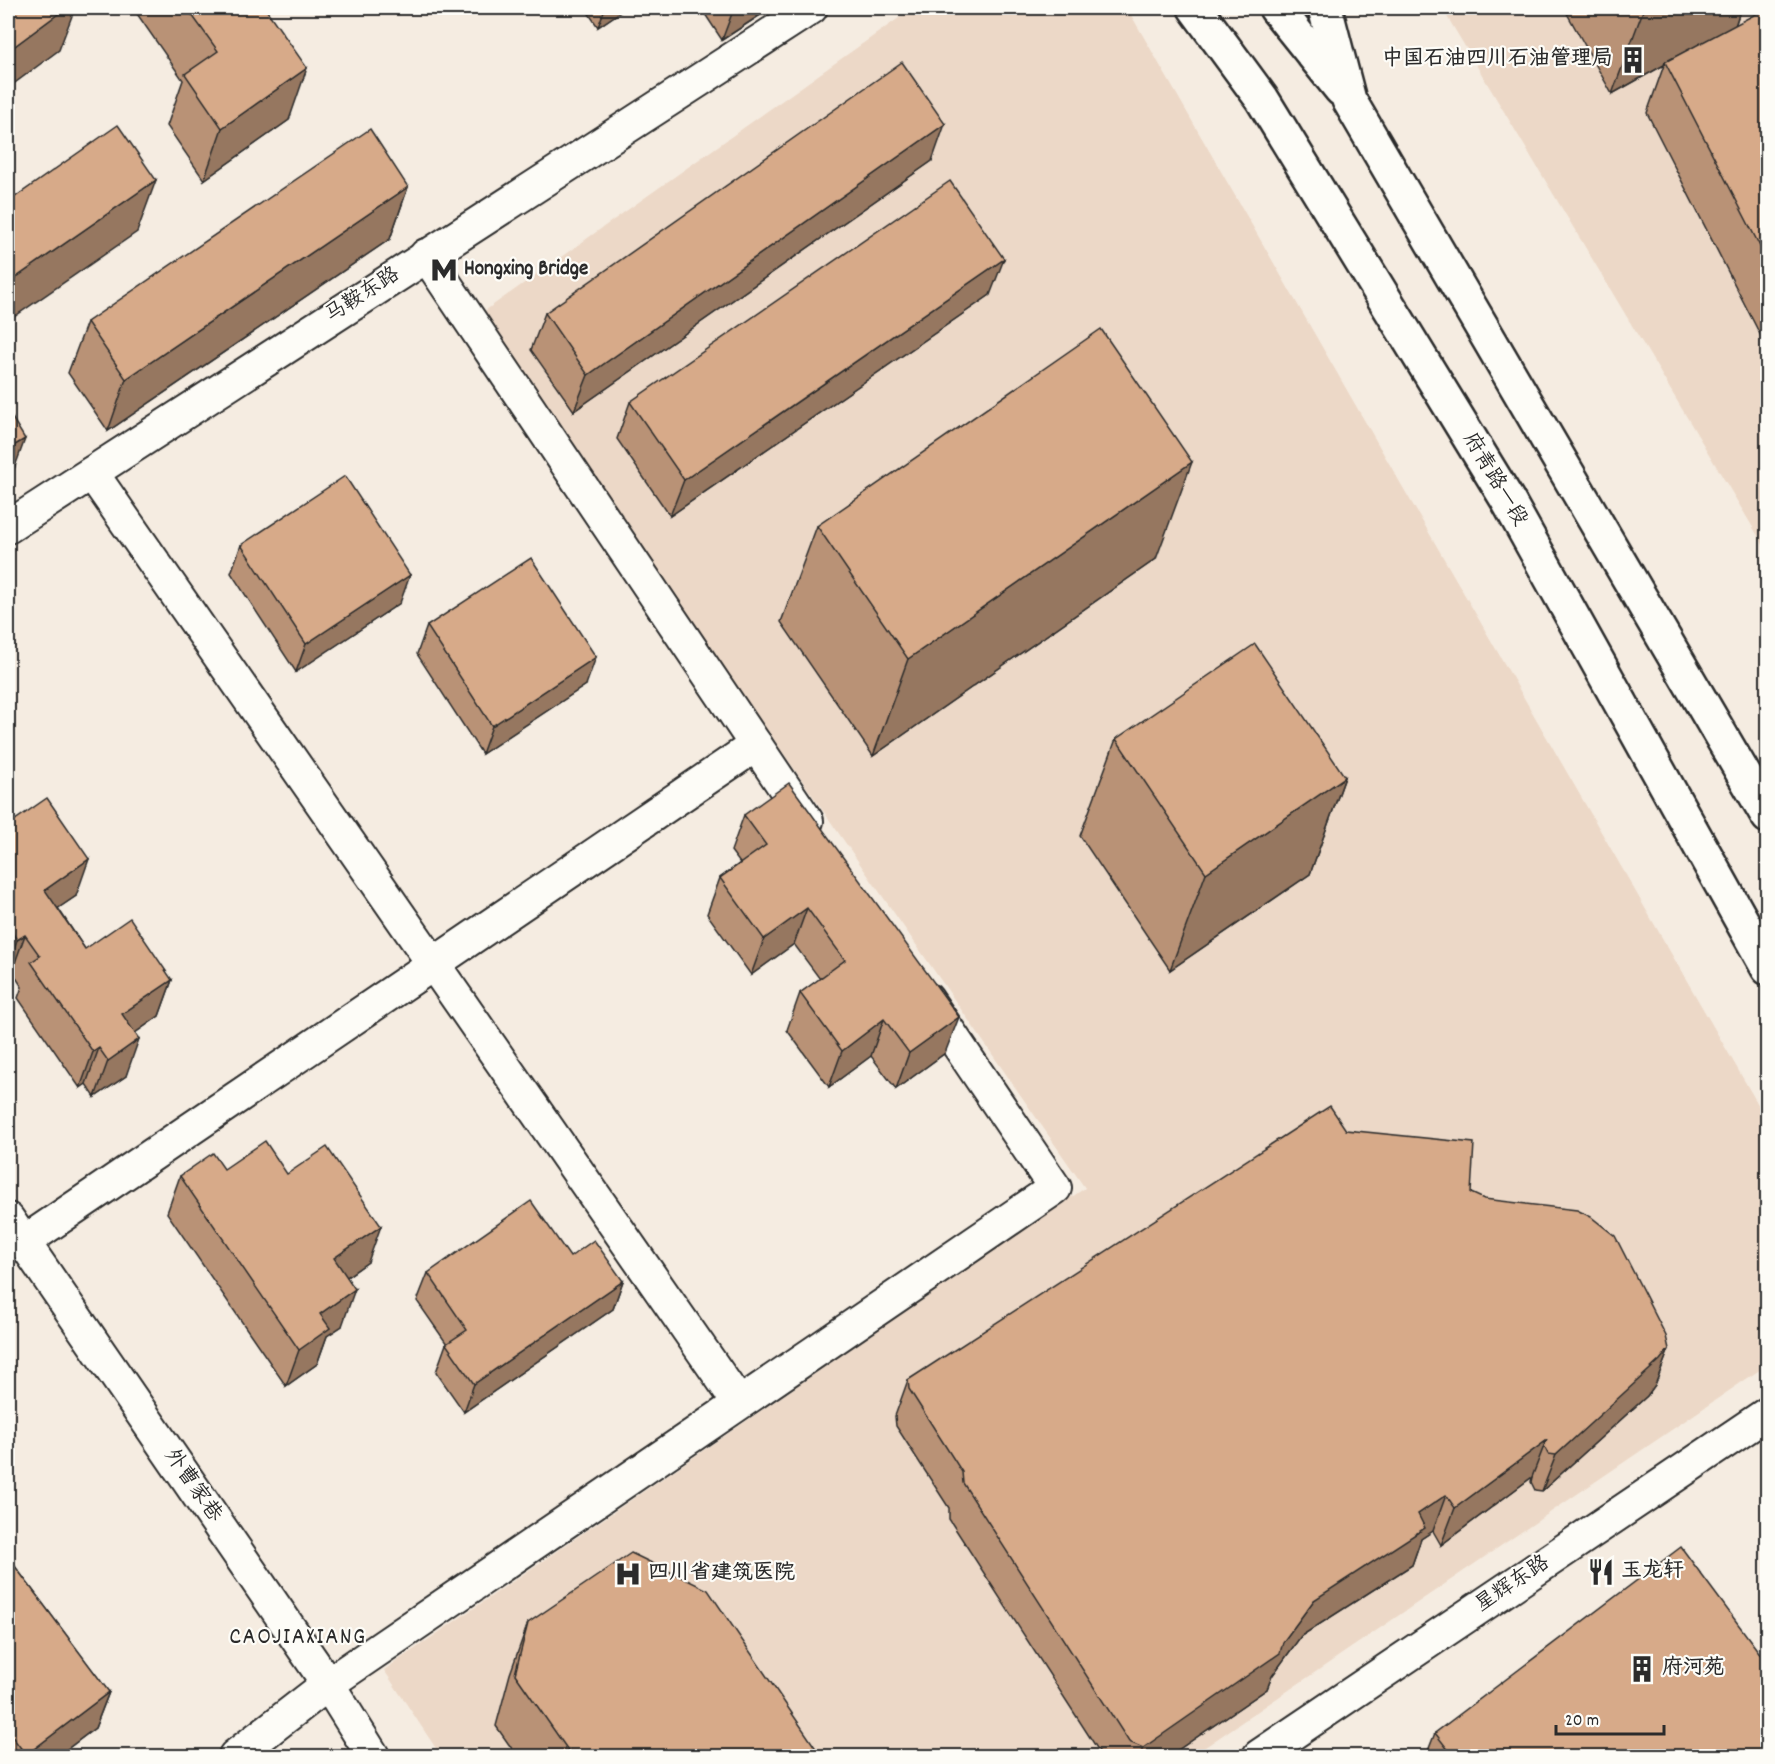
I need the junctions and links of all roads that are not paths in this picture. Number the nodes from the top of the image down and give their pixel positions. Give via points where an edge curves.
1 (811, 8) edge
2 (1195, 8) edge
3 (1213, 8) edge
4 (1276, 8) edge
5 (1325, 8) edge
6 (1262, 99) junction
7 (1349, 100) junction
8 (426, 255) junction
9 (92, 473) junction
10 (8, 527) edge
11 (756, 745) junction
12 (1767, 816) edge
13 (822, 844) edge
14 (433, 964) junction
15 (1767, 968) edge
16 (909, 972) edge
17 (16, 1230) edge
18 (738, 1402) junction
19 (1767, 1413) edge
20 (328, 1684) junction
21 (235, 1756) edge
22 (373, 1756) edge
23 (1259, 1756) edge

1 - 8 street, 马鞍东路
2 - 6 main road, 府青路一段
3 - 6 main road
4 - 7 main road
5 - 7 main road
6 - 15 main road, 府青路一段 via 1507,499
7 - 12 main road
8 - 9 street, 马鞍东路
8 - 11 street
9 - 10 street, 马鞍东路
9 - 14 street
11 - 13 street
11 - 14 street
14 - 17 street
14 - 18 street
16 - 18 street via 1055,1188
17 - 20 street, 外曹家巷
18 - 20 street
19 - 23 street, 星辉东路
20 - 21 street
20 - 22 street, 外曹家巷

